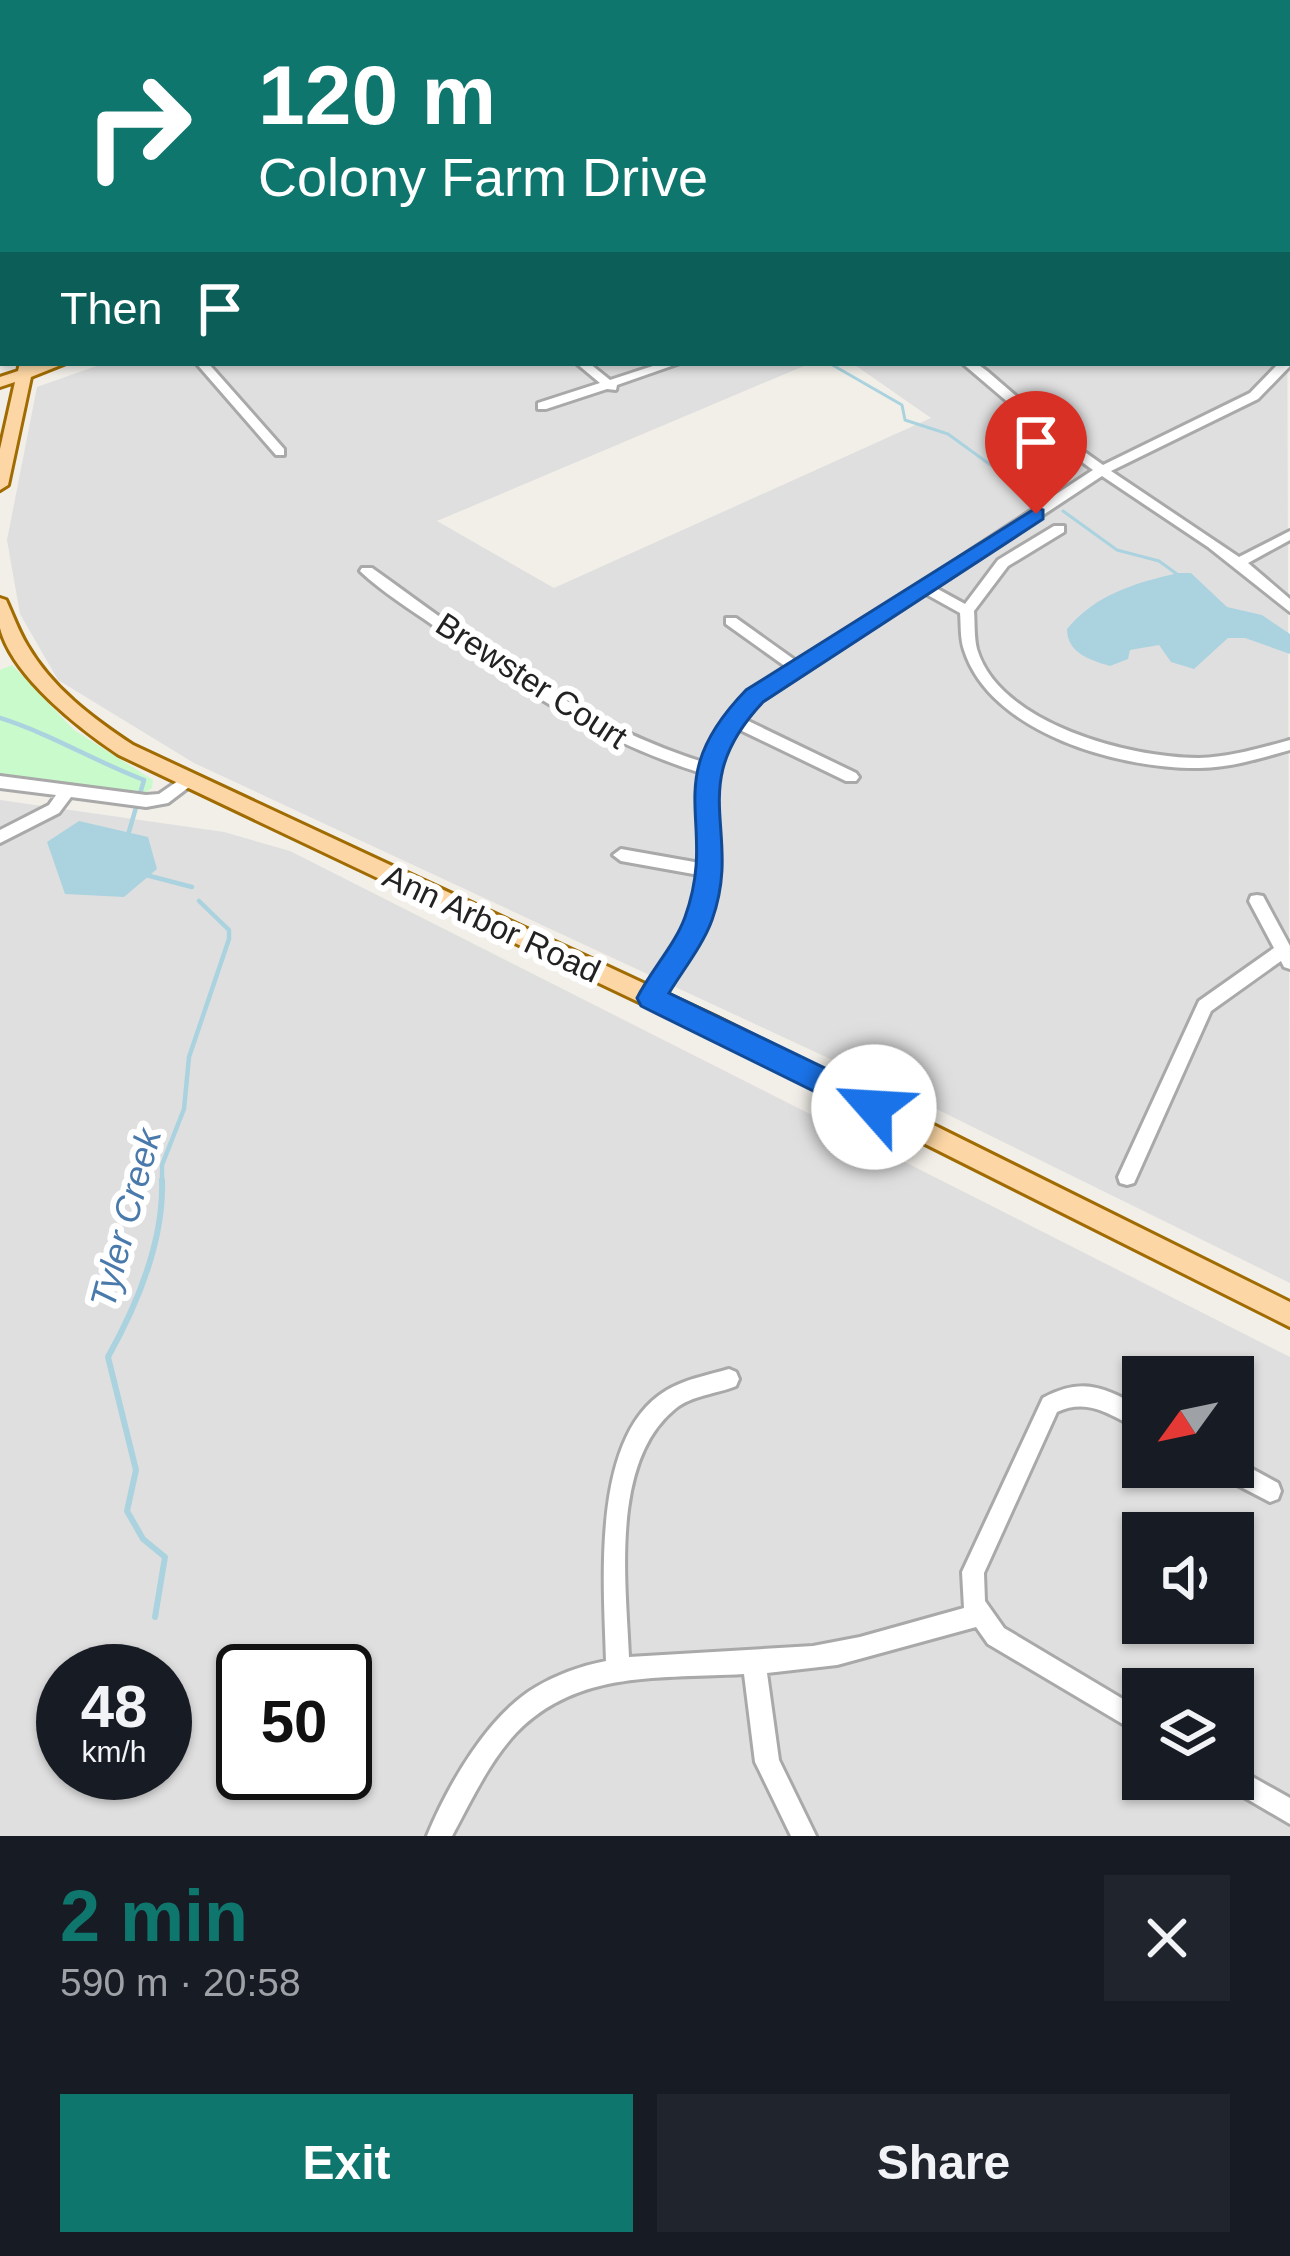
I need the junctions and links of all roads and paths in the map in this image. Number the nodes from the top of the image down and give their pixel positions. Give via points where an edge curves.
1 (205, 366) edge
2 (586, 366) edge
3 (666, 366) edge
4 (972, 366) edge
5 (1282, 366) edge
6 (26, 368) edge
7 (0, 382) edge
8 (612, 387) junction
9 (542, 406) dead end
10 (280, 452) dead end
11 (1102, 471) junction
12 (0, 485) edge
13 (1058, 529) dead end
14 (1290, 535) edge
15 (1238, 563) junction
16 (367, 571) dead end
17 (927, 589) junction
18 (0, 604) edge
19 (1290, 608) edge
20 (967, 611) junction
21 (731, 621) dead end
22 (798, 669) junction
23 (730, 719) junction
24 (1290, 745) edge
25 (707, 769) junction
26 (850, 777) dead end
27 (188, 780) junction
28 (0, 782) edge
29 (67, 791) junction
30 (0, 837) edge
31 (621, 855) dead end
32 (708, 871) junction
33 (1257, 901) dead end
34 (1286, 957) edge
35 (651, 998) junction
36 (1127, 1178) dead end
37 (1290, 1315) edge
38 (729, 1378) dead end
39 (1122, 1410) edge
40 (1254, 1482) edge
41 (1270, 1491) dead end
42 (978, 1615) junction
43 (754, 1662) junction
44 (618, 1668) junction
45 (1122, 1711) edge
46 (1254, 1791) edge
47 (1290, 1812) edge
48 (439, 1836) edge
49 (805, 1836) edge

1 - 10 street
2 - 8 street
3 - 8 street
4 - 11 street
5 - 11 street via 1254,396
6 - 7 main road
6 - 12 main road
8 - 9 street
11 - 15 street
11 - 17 street
13 - 20 street via 1003,563
14 - 15 street
15 - 19 street
16 - 25 street, Brewster Court via 588,724
17 - 20 street
17 - 22 street
18 - 27 main road, Ann Arbor Road via 28,663 73,712
20 - 24 street via 967,635 990,684 1058,733 1171,761 1221,761
21 - 22 street
22 - 23 street
23 - 25 street
23 - 26 street
25 - 32 street
27 - 29 street via 163,799
27 - 35 main road, Ann Arbor Road
28 - 29 street
29 - 30 street via 54,809
31 - 32 street
32 - 35 street via 694,931
33 - 34 street
34 - 36 street via 1204,1006
35 - 37 main road, Ann Arbor Road
38 - 44 street via 658,1408 627,1466 615,1536
39 - 42 street via 1091,1395 1050,1406 973,1572
40 - 41 street
42 - 43 street via 825,1656
42 - 45 street via 996,1636
43 - 44 street
43 - 49 street via 767,1762
44 - 48 street via 555,1687 519,1711 480,1756
46 - 47 street

